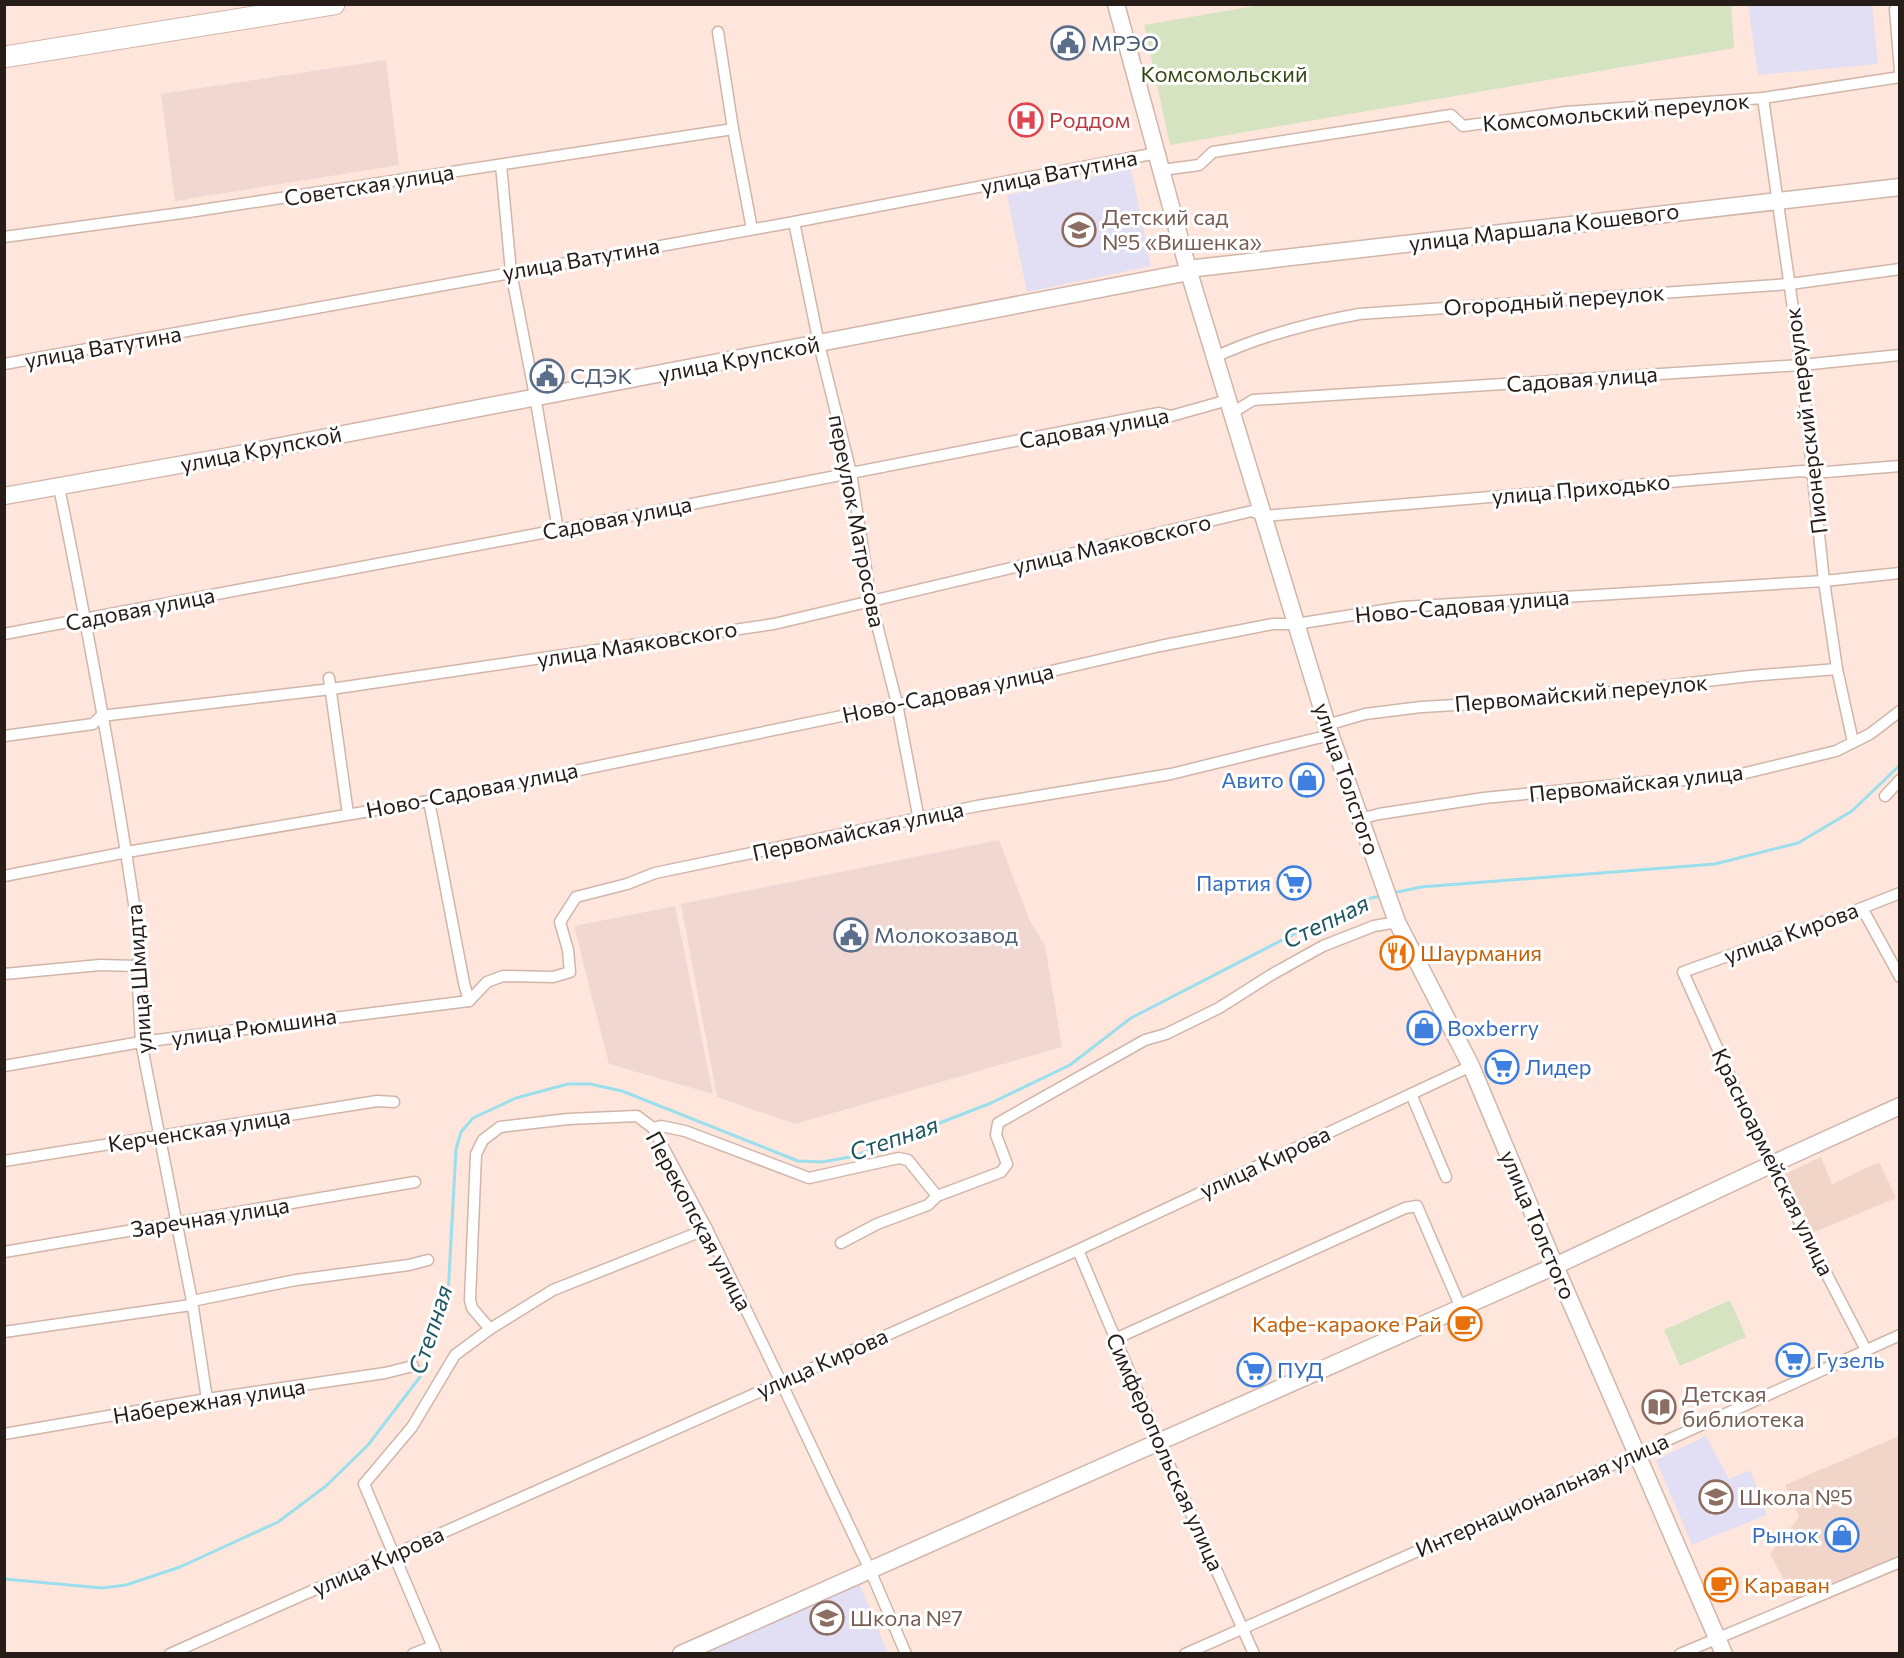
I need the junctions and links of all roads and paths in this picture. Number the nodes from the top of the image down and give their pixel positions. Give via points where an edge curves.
1 (334, 4) edge
2 (1116, 4) edge
3 (1897, 7) edge
4 (718, 32) dead end
5 (4, 57) edge
6 (1899, 71) edge
7 (1899, 77) edge
8 (1763, 98) junction
9 (733, 129) junction
10 (1156, 153) junction
11 (501, 165) junction
12 (1162, 170) junction
13 (1899, 187) edge
14 (1777, 200) junction
15 (794, 222) junction
16 (752, 229) junction
17 (4, 237) edge
18 (1899, 269) edge
19 (1189, 271) junction
20 (511, 272) junction
21 (1790, 284) junction
22 (819, 344) junction
23 (1899, 355) edge
24 (1215, 357) junction
25 (4, 364) edge
26 (1801, 365) junction
27 (535, 396) junction
28 (1230, 406) junction
29 (1899, 466) edge
30 (850, 473) junction
31 (1814, 473) junction
32 (59, 487) junction
33 (4, 496) edge
34 (1263, 516) junction
35 (558, 530) junction
36 (1899, 573) edge
37 (1824, 581) junction
38 (871, 601) junction
39 (85, 619) junction
40 (1296, 624) junction
41 (4, 634) edge
42 (1837, 669) junction
43 (330, 684) junction
44 (897, 704) junction
45 (1899, 711) edge
46 (101, 716) junction
47 (1328, 730) junction
48 (4, 736) edge
49 (1853, 742) junction
50 (1899, 780) edge
51 (1885, 796) dead end
52 (429, 801) junction
53 (348, 814) junction
54 (1360, 819) junction
55 (919, 820) junction
56 (127, 852) junction
57 (4, 876) edge
58 (1899, 893) edge
59 (1862, 908) junction
60 (1396, 918) junction
61 (137, 966) junction
62 (1683, 972) joint
63 (4, 974) edge
64 (1899, 977) edge
65 (469, 1001) junction
66 (141, 1042) junction
67 (4, 1066) edge
68 (1471, 1066) junction
69 (1411, 1094) junction
70 (394, 1102) dead end
71 (1899, 1107) edge
72 (653, 1128) junction
73 (159, 1136) junction
74 (4, 1161) edge
75 (1770, 1165) junction
76 (1446, 1177) dead end
77 (415, 1182) dead end
78 (937, 1196) junction
79 (176, 1224) junction
80 (707, 1229) junction
81 (841, 1243) dead end
82 (1078, 1250) junction
83 (4, 1252) edge
84 (428, 1260) dead end
85 (1555, 1266) junction
86 (191, 1303) junction
87 (1461, 1308) junction
88 (490, 1329) junction
89 (4, 1332) edge
90 (1899, 1335) edge
91 (1115, 1339) junction
92 (1866, 1350) junction
93 (413, 1366) dead end
94 (781, 1382) junction
95 (207, 1400) junction
96 (4, 1434) edge
97 (1159, 1442) junction
98 (1637, 1454) junction
99 (395, 1554) junction
100 (1899, 1562) edge
101 (870, 1570) junction
102 (1243, 1626) junction
103 (1717, 1637) junction
104 (434, 1650) edge
105 (170, 1653) edge
106 (413, 1653) edge
107 (681, 1653) edge
108 (906, 1653) edge
109 (1185, 1653) edge
110 (1254, 1653) edge
111 (1680, 1653) edge
112 (1724, 1653) edge

1 - 5 highway
2 - 10 main road, улица Толстого
3 - 6 street
4 - 9 street
7 - 8 street, Комсомольский переулок
8 - 12 street, Комсомольский переулок via 1566,112 1463,126 1451,115 1213,152 1199,165
8 - 14 street, Пионерский переулок
9 - 11 street, Советская улица
9 - 16 street
10 - 12 main road, улица Толстого
10 - 15 street, улица Ватутина
11 - 17 street, Советская улица
11 - 20 street
12 - 19 main road, улица Толстого
13 - 14 main road, улица Маршала Кошевого
14 - 19 main road, улица Маршала Кошевого
14 - 21 street, Пионерский переулок
15 - 16 street, улица Ватутина
15 - 22 street, переулок Матросова
16 - 20 street, улица Ватутина
18 - 21 street, Огородный переулок
19 - 22 main road, улица Крупской
19 - 24 main road, улица Толстого
20 - 25 street, улица Ватутина
20 - 27 street
21 - 24 street, Огородный переулок via 1359,314 1249,342
21 - 26 street, Пионерский переулок
22 - 27 main road, улица Крупской
22 - 30 street, переулок Матросова
23 - 26 street, Садовая улица
24 - 28 main road, улица Толстого
26 - 28 street, Садовая улица via 1253,400
26 - 31 street, Пионерский переулок
27 - 32 main road, улица Крупской
27 - 35 street
28 - 30 street, Садовая улица via 1171,416 1160,413
28 - 34 main road, улица Толстого
29 - 31 street, улица Приходько
30 - 35 street, Садовая улица
30 - 38 street, переулок Матросова
31 - 34 street, улица Приходько
31 - 37 street, Пионерский переулок
32 - 33 main road, улица Крупской
32 - 39 street, улица Шмидта
34 - 38 street, улица Маяковского via 1252,511
34 - 40 main road, улица Толстого
35 - 39 street, Садовая улица
36 - 37 street, Ново-Садовая улица
37 - 40 street, Ново-Садовая улица via 1403,607
37 - 42 street, Пионерский переулок
38 - 43 street, улица Маяковского via 774,624
38 - 44 street, переулок Матросова
39 - 41 street, Садовая улица
39 - 46 street, улица Шмидта
40 - 44 street, Ново-Садовая улица via 1273,624 1160,646
40 - 47 main road, улица Толстого
42 - 47 street, Первомайский переулок via 1544,700 1421,707 1365,714
42 - 49 street, Пионерский переулок
43 - 46 street, улица Маяковского
43 - 53 street
44 - 52 street, Ново-Садовая улица
44 - 55 street, переулок Матросова
45 - 49 street, Первомайская улица
46 - 48 street, улица Маяковского via 93,724
46 - 56 street, улица Шмидта
47 - 54 main road, улица Толстого
47 - 55 street, Первомайская улица via 1170,774
49 - 54 street, Первомайская улица via 1836,751 1725,778 1484,798
50 - 51 street
52 - 53 street, Ново-Садовая улица
52 - 65 street
53 - 56 street, Ново-Садовая улица
54 - 60 main road, улица Толстого
55 - 65 street, Первомайская улица via 655,873 576,897 560,922 570,972 554,977 503,976 487,981
56 - 57 street, Ново-Садовая улица
56 - 61 street, улица Шмидта via 141,952
58 - 59 street, улица Кирова
59 - 62 street, улица Кирова
59 - 64 street
60 - 68 main road, улица Толстого
60 - 78 street via 1323,946 1219,1008 1145,1040 998,1123 996,1135 1007,1164 1001,1172
61 - 63 street via 100,965
61 - 66 street, улица Шмидта
62 - 75 street, Красноармейская улица
65 - 66 street, улица Рюмшина
66 - 67 street, улица Рюмшина
66 - 73 street, улица Шмидта
68 - 69 street, улица Кирова
68 - 85 main road, улица Толстого
69 - 76 street
69 - 82 street, улица Кирова
70 - 73 street, Керченская улица via 377,1101
71 - 75 main road
72 - 78 street via 685,1131 809,1178 899,1158 908,1160
72 - 80 street, Перекопская улица
72 - 88 street, Перекопская улица via 637,1116 600,1116 500,1127 483,1140 476,1154 470,1300
73 - 74 street, Керченская улица
73 - 79 street, улица Шмидта
75 - 85 main road
75 - 92 street, Красноармейская улица
77 - 79 street, Заречная улица
78 - 81 street via 928,1205 877,1224
79 - 83 street, Заречная улица
79 - 86 street, улица Шмидта
80 - 88 street via 553,1290
80 - 94 street, Перекопская улица
82 - 91 street, Симферопольская улица
82 - 94 street, улица Кирова
84 - 86 street via 296,1280
85 - 87 main road
85 - 98 main road, улица Толстого
86 - 89 street
86 - 95 street, улица Шмидта
87 - 91 street via 1417,1206 1405,1208
87 - 97 main road
88 - 99 street via 455,1355 412,1427 364,1484
90 - 92 street, Интернациональная улица
91 - 97 street, Симферопольская улица
92 - 98 street, Интернациональная улица
93 - 95 street, Набережная улица
94 - 99 street, улица Кирова
94 - 101 street, Перекопская улица
95 - 96 street, Набережная улица
97 - 101 main road
97 - 102 street, Симферопольская улица
98 - 102 street, Интернациональная улица
98 - 103 main road, улица Толстого
99 - 104 street
99 - 105 street, улица Кирова
100 - 103 street
101 - 107 main road
101 - 108 street, Перекопская улица
102 - 109 street, Интернациональная улица
102 - 110 street, Симферопольская улица
103 - 111 street
103 - 112 main road, улица Толстого
104 - 106 street

